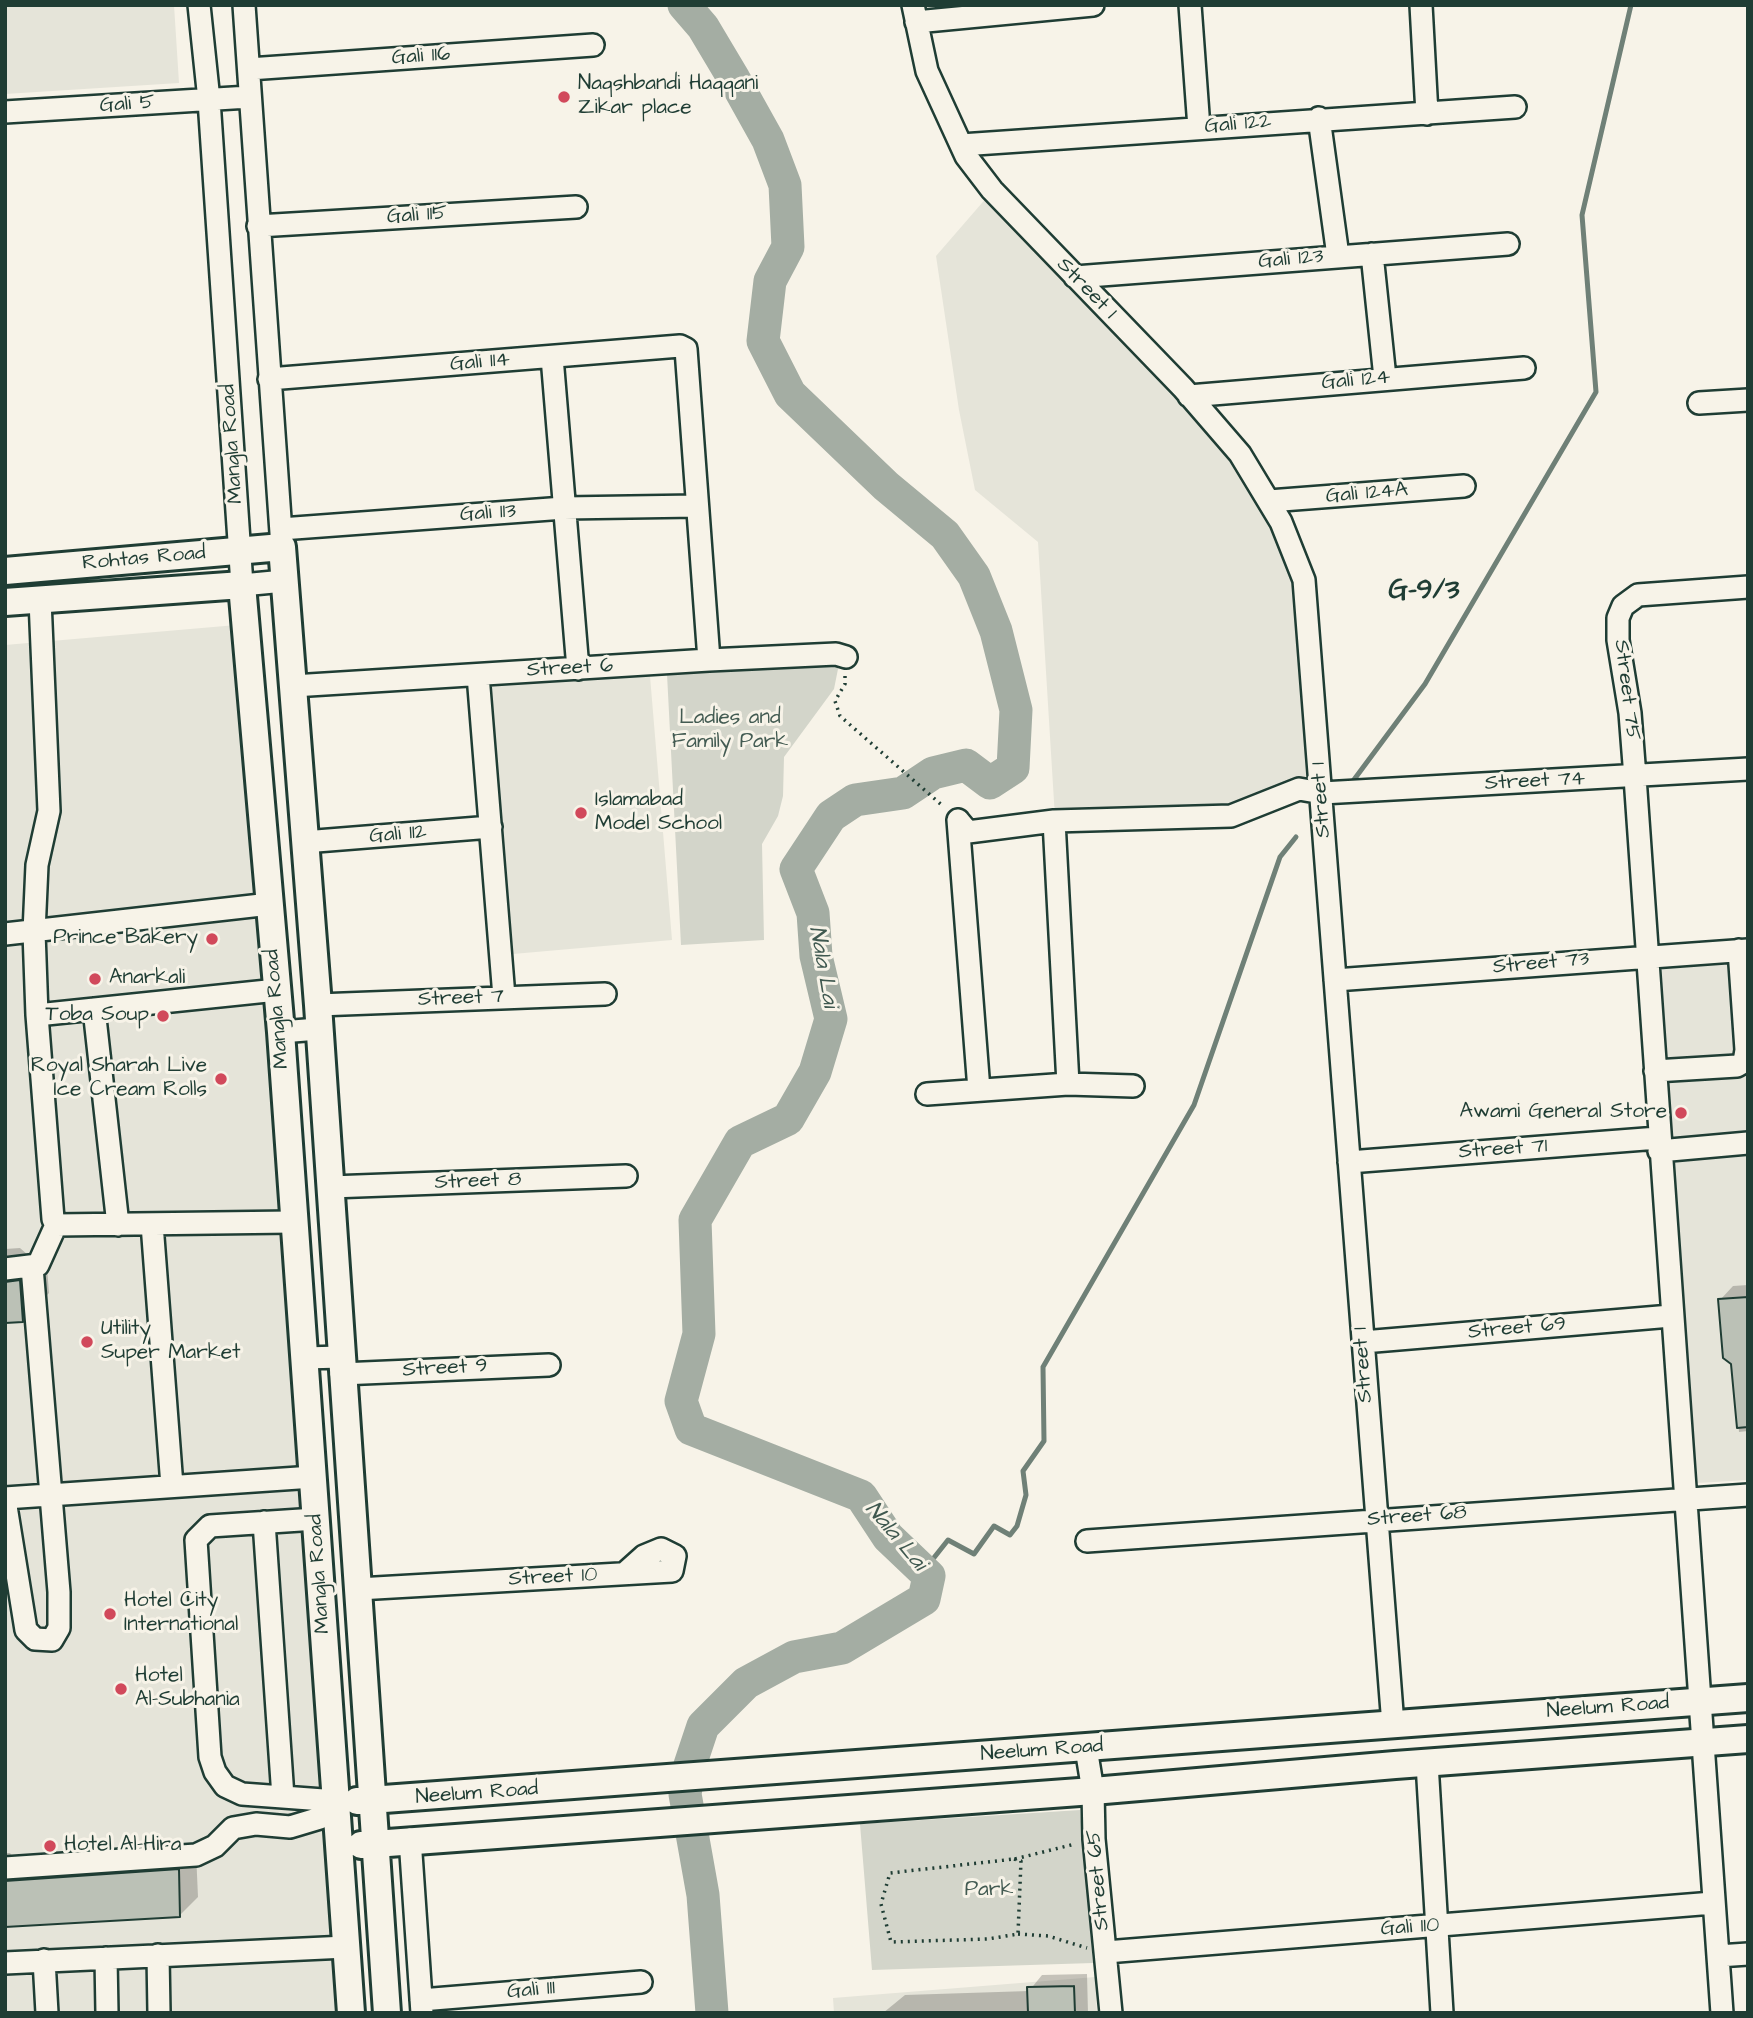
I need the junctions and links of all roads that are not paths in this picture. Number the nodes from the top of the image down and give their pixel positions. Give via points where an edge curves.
1 (199, 5) edge
2 (244, 5) edge
3 (1093, 5) edge
4 (1190, 5) edge
5 (1421, 5) edge
6 (914, 13) edge
7 (593, 45) dead end
8 (249, 69) junction
9 (249, 97) junction
10 (209, 100) junction
11 (1515, 107) dead end
12 (5, 112) edge
13 (1427, 114) junction
14 (1319, 118) junction
15 (1199, 128) junction
16 (961, 145) junction
17 (576, 206) dead end
18 (258, 226) junction
19 (1508, 244) dead end
20 (1372, 254) junction
21 (1338, 256) junction
22 (1075, 277) junction
23 (552, 357) junction
24 (1524, 368) dead end
25 (1385, 378) junction
26 (268, 379) junction
27 (1189, 396) junction
28 (1748, 400) edge
29 (1699, 403) dead end
30 (1464, 486) dead end
31 (1269, 501) junction
32 (696, 506) junction
33 (564, 509) junction
34 (282, 538) junction
35 (240, 550) junction
36 (5, 571) edge
37 (284, 582) junction
38 (242, 585) junction
39 (1748, 587) edge
40 (40, 600) junction
41 (5, 602) edge
42 (846, 657) road end
43 (709, 660) junction
44 (578, 669) junction
45 (478, 675) junction
46 (293, 686) junction
47 (1748, 769) edge
48 (1635, 776) junction
49 (1322, 793) junction
50 (1054, 821) junction
51 (491, 827) junction
52 (304, 842) junction
53 (270, 904) junction
54 (34, 932) junction
55 (5, 934) edge
56 (1744, 950) edge
57 (1648, 955) junction
58 (1335, 980) junction
59 (277, 990) junction
60 (605, 994) dead end
61 (504, 997) junction
62 (94, 1009) junction
63 (37, 1014) junction
64 (318, 1017) junction
65 (281, 1032) junction
66 (1655, 1071) junction
67 (1068, 1084) junction
68 (1133, 1086) dead end
69 (979, 1090) junction
70 (927, 1094) dead end
71 (1748, 1143) edge
72 (1659, 1144) junction
73 (1349, 1162) junction
74 (626, 1176) dead end
75 (331, 1187) junction
76 (292, 1222) junction
77 (152, 1224) junction
78 (56, 1225) junction
79 (118, 1225) junction
80 (32, 1267) junction
81 (5, 1269) edge
82 (1671, 1316) junction
83 (1363, 1342) junction
84 (304, 1358) junction
85 (549, 1365) dead end
86 (341, 1366) junction
87 (313, 1476) junction
88 (172, 1486) junction
89 (53, 1495) junction
90 (1748, 1495) edge
91 (5, 1499) edge
92 (1686, 1499) junction
93 (316, 1519) junction
94 (1374, 1519) junction
95 (264, 1522) junction
96 (1087, 1541) dead end
97 (625, 1573) dead end
98 (358, 1589) junction
99 (1748, 1698) edge
100 (1698, 1701) junction
101 (1393, 1725) junction
102 (1748, 1739) edge
103 (1702, 1741) junction
104 (1086, 1748) junction
105 (1427, 1763) junction
106 (1093, 1791) junction
107 (283, 1797) junction
108 (337, 1801) junction
109 (372, 1801) junction
110 (410, 1839) junction
111 (377, 1844) junction
112 (341, 1846) junction
113 (5, 1868) edge
114 (1713, 1903) junction
115 (1437, 1926) junction
116 (346, 1947) junction
117 (1106, 1952) junction
118 (1748, 1954) edge
119 (158, 1955) junction
120 (1718, 1956) junction
121 (106, 1958) junction
122 (44, 1960) junction
123 (5, 1963) edge
124 (641, 1982) dead end
125 (422, 2006) edge
126 (47, 2013) edge
127 (107, 2013) edge
128 (159, 2013) edge
129 (351, 2013) edge
130 (387, 2013) edge
131 (1111, 2013) edge
132 (1442, 2013) edge
133 (1722, 2013) edge

1 - 10 street, Mangla Road
2 - 8 street, Mangla Road
3 - 6 street
4 - 15 street
5 - 13 street
6 - 16 street, Street 1 via 927,71
7 - 8 street, Gali 116
8 - 9 street, Mangla Road
9 - 10 street, Gali 5
9 - 18 street, Mangla Road
10 - 12 street, Gali 5
10 - 35 street, Mangla Road
11 - 13 street, Gali 122
13 - 14 street, Gali 122
14 - 15 street, Gali 122
14 - 21 street
15 - 16 street, Gali 122
16 - 22 street, Street 1 via 992,190
17 - 18 street, Gali 115
18 - 26 street, Mangla Road
19 - 20 street, Gali 123
20 - 21 street, Gali 123
20 - 25 street
21 - 22 street, Gali 123
22 - 27 street, Street 1
23 - 26 street, Gali 114
23 - 32 street, Gali 114 via 685,349
23 - 33 street
24 - 25 street, Gali 124
25 - 27 street, Gali 124
26 - 34 street, Mangla Road
27 - 31 street, Street 1 via 1240,454
28 - 29 street
30 - 31 street, Gali 124A
31 - 49 street, Street 1 via 1304,580
32 - 33 street, Gali 113
32 - 43 street
33 - 34 street, Gali 113
33 - 44 street
34 - 35 main road, Rohtas Road
34 - 37 main road, Mangla Road
35 - 36 main road, Rohtas Road
35 - 38 street, Mangla Road
37 - 38 street
37 - 46 main road, Mangla Road
38 - 40 main road, Rohtas Road
38 - 53 main road, Mangla Road
39 - 48 street, Street 75 via 1638,595 1623,606 1618,640
40 - 41 main road, Rohtas Road
40 - 54 street via 48,811 37,866
42 - 43 street, Street 6
43 - 44 street, Street 6
44 - 45 street, Street 6
45 - 46 street, Street 6
45 - 51 street
46 - 52 main road, Mangla Road
47 - 48 street, Street 74
48 - 49 street, Street 74
48 - 57 street, Street 75
49 - 50 street, Street 74 via 1299,789 1231,816
49 - 58 street, Street 1
50 - 67 street
50 - 69 street, Street 74 via 968,832 958,820
51 - 52 street, Gali 112
51 - 61 street
52 - 64 main road, Mangla Road
53 - 54 street
53 - 59 main road, Mangla Road
54 - 55 street
54 - 63 street
56 - 57 street, Street 73
56 - 66 street via 1744,1062
57 - 58 street, Street 73
57 - 66 street, Street 75
58 - 73 street, Street 1
59 - 62 street
59 - 65 main road, Mangla Road
60 - 61 street, Street 7
61 - 64 street, Street 7
62 - 63 street
62 - 79 street
63 - 78 street
64 - 65 street, Street 7
64 - 75 main road, Mangla Road
65 - 76 main road, Mangla Road
66 - 72 street, Street 75
67 - 68 street
67 - 69 street
69 - 70 street
71 - 72 street, Street 71
72 - 73 street, Street 71
72 - 82 street, Street 75
73 - 83 street, Street 1
74 - 75 street, Street 8
75 - 86 main road, Mangla Road
76 - 77 street
76 - 84 main road, Mangla Road
77 - 79 street
77 - 88 street
78 - 79 street
78 - 80 street via 43,1260
80 - 81 street
80 - 89 street
82 - 83 street, Street 69
82 - 92 street, Street 75
83 - 94 street, Street 1
84 - 86 street, Street 9
84 - 87 main road, Mangla Road
85 - 86 street, Street 9
86 - 98 main road, Mangla Road
87 - 88 street
87 - 93 main road, Mangla Road
88 - 89 street
89 - 91 street
89 - 91 street via 59,1629 52,1640 35,1639 26,1630
90 - 92 street, Street 68
92 - 94 street, Street 68
92 - 100 street, Street 75
93 - 95 street
93 - 108 main road, Mangla Road
94 - 96 street, Street 68
94 - 101 street, Street 1
95 - 107 street
95 - 107 street via 210,1526 196,1540 210,1757 225,1786 242,1794
97 - 98 street, Street 10 via 644,1556 661,1549 675,1556 672,1570
98 - 109 main road, Mangla Road
99 - 100 main road, Neelum Road
100 - 101 main road, Neelum Road
100 - 103 street, Street 75
101 - 104 main road, Neelum Road
102 - 103 main road, Neelum Road
103 - 105 main road, Neelum Road
103 - 114 street, Street 75
104 - 106 street, Street 65
104 - 109 main road, Neelum Road
105 - 106 main road, Neelum Road
105 - 115 street
106 - 110 main road, Neelum Road
106 - 117 street, Street 65
107 - 108 street
108 - 109 main road, Neelum Road
108 - 112 main road, Mangla Road
108 - 113 street via 320,1818 290,1827 256,1824 233,1828 215,1846 195,1855
109 - 111 main road, Mangla Road
110 - 111 main road, Neelum Road
110 - 125 street
111 - 112 main road, Neelum Road
111 - 130 main road, Mangla Road
112 - 116 main road, Mangla Road
114 - 115 street, Gali 110
114 - 120 street, Street 75
115 - 117 street, Gali 110
115 - 132 street
116 - 119 street
116 - 129 main road, Mangla Road
117 - 131 street, Street 65
118 - 120 street
119 - 121 street
119 - 128 street
120 - 133 street, Street 75
121 - 122 street
121 - 127 street
122 - 123 street
122 - 126 street
124 - 125 street, Gali 111

